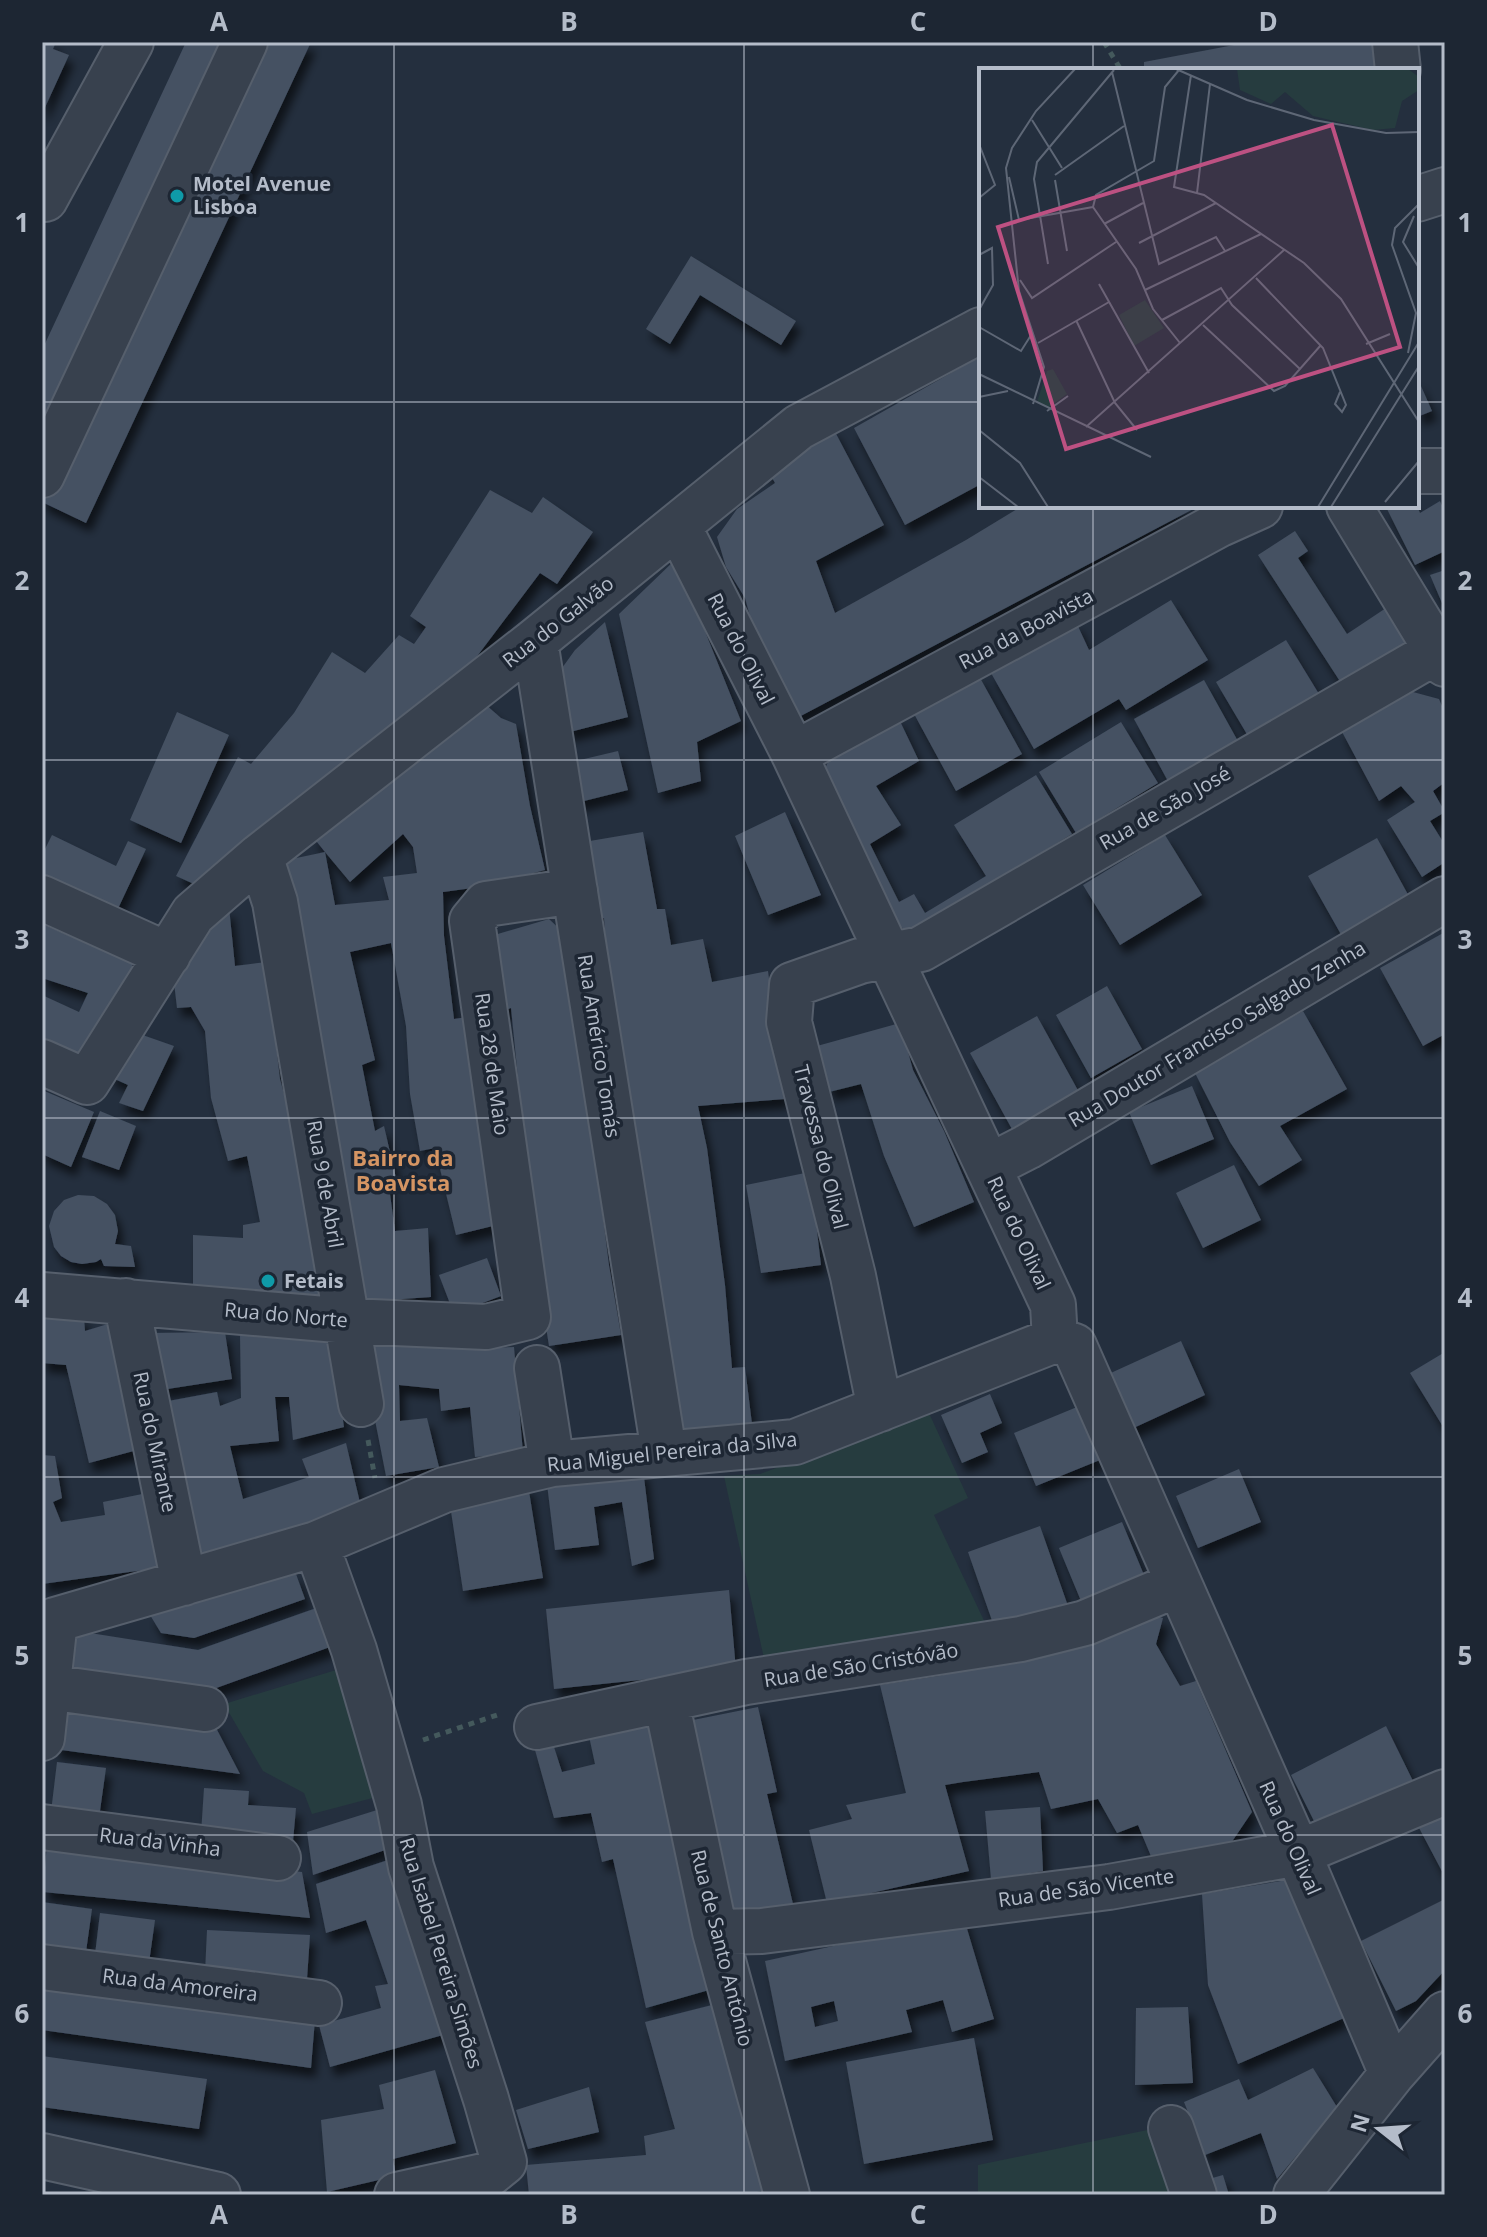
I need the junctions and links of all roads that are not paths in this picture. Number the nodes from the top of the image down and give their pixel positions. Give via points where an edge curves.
1 (131, 42) edge
2 (245, 42) edge
3 (1395, 42) edge
4 (1398, 68) edge
5 (1445, 190) edge
6 (42, 197) edge
7 (1419, 198) edge
8 (979, 331) edge
9 (1419, 471) edge
10 (1445, 471) edge
11 (42, 475) edge
12 (1256, 508) edge
13 (1350, 508) edge
14 (678, 526) junction
15 (535, 641) junction
16 (1441, 657) edge
17 (794, 754) junction
18 (260, 856) junction
19 (575, 891) junction
20 (42, 898) edge
21 (1445, 899) edge
22 (168, 955) junction
23 (891, 956) junction
24 (42, 1062) edge
25 (988, 1167) junction
26 (42, 1295) edge
27 (126, 1301) junction
28 (528, 1317) joint
29 (349, 1321) junction
30 (1055, 1340) junction
31 (537, 1368) dead end
32 (361, 1404) road end
33 (880, 1409) junction
34 (664, 1452) junction
35 (552, 1464) junction
36 (316, 1544) junction
37 (184, 1583) junction
38 (1178, 1584) junction
39 (49, 1617) edge
40 (48, 1687) junction
41 (666, 1700) junction
42 (205, 1709) dead end
43 (537, 1727) road end
44 (42, 1738) edge
45 (1445, 1792) edge
46 (42, 1827) edge
47 (1298, 1853) junction
48 (278, 1858) dead end
49 (715, 1932) junction
50 (42, 1967) edge
51 (319, 2003) dead end
52 (1445, 2014) edge
53 (1392, 2074) junction
54 (1171, 2128) dead end
55 (42, 2156) edge
56 (218, 2195) edge
57 (397, 2195) edge
58 (787, 2195) edge
59 (1194, 2195) edge
60 (1296, 2195) edge

1 - 6 street
2 - 11 street
3 - 4 street
5 - 7 street
8 - 14 street, Rua do Galvão via 799,427
9 - 10 street
12 - 17 street, Rua da Boavista
13 - 16 street
14 - 15 street, Rua do Galvão
14 - 17 street, Rua do Olival
15 - 18 street, Rua do Galvão
15 - 19 street, Rua Américo Tomás
16 - 23 street, Rua de São José via 921,949
17 - 23 street, Rua do Olival
18 - 22 street, Rua do Galvão via 193,914
18 - 29 street, Rua 9 de Abril via 275,902
19 - 28 street, Rua 28 de Maio via 486,904 472,921
19 - 34 street, Rua Américo Tomás
20 - 22 street
21 - 25 street, Rua Doutor Francisco Salgado Zenha
22 - 24 street, Rua do Galvão via 87,1082
23 - 25 street, Rua do Olival
23 - 33 street, Travessa do Olival via 792,985 789,1022 853,1276
25 - 30 street, Rua do Olival via 1053,1305
26 - 27 street, Rua do Norte
27 - 29 street, Rua do Norte
27 - 37 street, Rua do Mirante
28 - 29 street, Rua do Norte via 486,1327
29 - 32 street, Rua 9 de Abril
30 - 33 street, Rua Miguel Pereira da Silva
30 - 38 street, Rua do Olival via 1074,1346
31 - 35 street
33 - 34 street, Rua Miguel Pereira da Silva via 795,1442
34 - 35 street, Rua Miguel Pereira da Silva
35 - 36 street, Rua Miguel Pereira da Silva via 444,1490
36 - 37 street, Rua Miguel Pereira da Silva
36 - 57 street, Rua Isabel Pereira Simões via 354,1650 411,1867 504,2162 488,2175
37 - 39 street, Rua Miguel Pereira da Silva
38 - 41 street, Rua de São Cristóvão via 1085,1623 1021,1639 746,1682
38 - 47 street, Rua do Olival
39 - 40 street
40 - 42 street
40 - 44 street
41 - 43 street, Rua de São Cristóvão
41 - 49 street, Rua de Santo António
45 - 47 street, Rua de São Vicente
46 - 48 street, Rua da Vinha
47 - 49 street, Rua de São Vicente via 1109,1887 762,1931
47 - 53 street, Rua do Olival
49 - 58 street, Rua de Santo António
50 - 51 street, Rua da Amoreira
52 - 53 street
53 - 60 street
54 - 59 street
55 - 56 street

